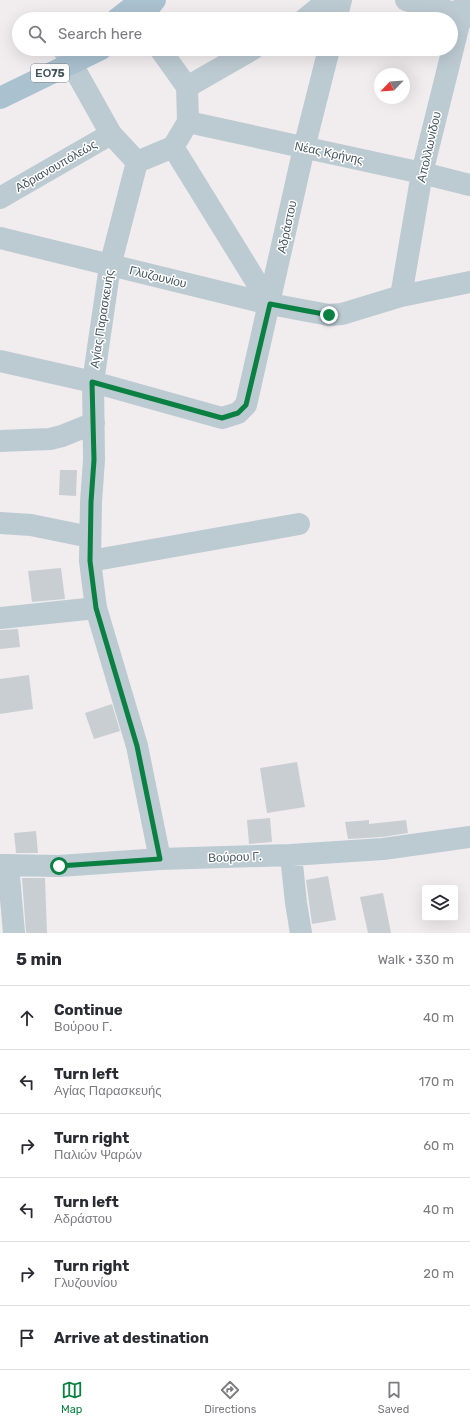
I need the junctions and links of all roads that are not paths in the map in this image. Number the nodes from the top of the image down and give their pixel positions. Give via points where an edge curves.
1 (155, 0) edge
2 (328, 0) edge
3 (341, 0) edge
4 (406, 0) edge
5 (465, 11) edge
6 (135, 12) edge
7 (313, 12) edge
8 (338, 12) edge
9 (458, 37) edge
10 (67, 56) edge
11 (67, 56) edge
12 (70, 56) edge
13 (165, 56) edge
14 (241, 56) edge
15 (326, 56) edge
16 (453, 56) edge
17 (0, 86) edge
18 (187, 87) junction
19 (0, 98) edge
20 (188, 122) junction
21 (111, 134) junction
22 (173, 148) junction
23 (304, 148) junction
24 (138, 162) junction
25 (422, 173) junction
26 (470, 185) edge
27 (0, 198) edge
28 (0, 238) edge
29 (110, 266) junction
30 (470, 282) edge
31 (401, 296) junction
32 (270, 304) junction
33 (0, 361) edge
34 (92, 382) junction
35 (94, 423) junction
36 (0, 441) edge
37 (0, 523) edge
38 (299, 524) dead end
39 (90, 538) junction
40 (90, 561) junction
41 (96, 608) junction
42 (0, 618) edge
43 (470, 837) edge
44 (290, 855) junction
45 (160, 859) junction
46 (4, 865) edge
47 (14, 933) edge
48 (301, 933) edge

1 - 6 main road
2 - 7 street
3 - 8 street
4 - 5 street
5 - 9 street, Απολλωνίδου
10 - 17 main road, ΕΟ75
11 - 19 main road, ΕΟ75
12 - 21 street
13 - 18 street
14 - 18 street
15 - 23 street, Αδράστου
16 - 25 street, Απολλωνίδου
18 - 20 street
20 - 22 street
20 - 23 street, Νέας Κρήνης
21 - 24 street
21 - 27 street, Αδριανουπόλεώς
22 - 24 street
22 - 32 street
23 - 25 street, Νέας Κρήνης
23 - 32 street, Αδράστου
24 - 29 street, Αγίας Παρασκευής
25 - 26 street, Νέας Κρήνης
25 - 31 street, Απολλωνίδου
28 - 29 street, Γλυζουνίου
29 - 32 street, Γλυζουνίου
29 - 34 street, Αγίας Παρασκευής
30 - 31 street, Γλυζουνίου
31 - 32 street, Γλυζουνίου via 342,314 329,315
32 - 34 street, Αδράστου via 246,405 238,413 222,418
33 - 34 street
34 - 35 street, Αγίας Παρασκευής
35 - 36 street via 50,439
35 - 39 street, Αγίας Παρασκευής
37 - 39 street via 31,526
38 - 40 street
39 - 40 street, Αγίας Παρασκευής
40 - 41 street, Αγίας Παρασκευής
41 - 42 street
41 - 45 street, Αγίας Παρασκευής via 137,746
43 - 44 street, Βούρου Γ. via 383,849
44 - 45 street, Βούρου Γ.
44 - 48 street
45 - 46 street, Βούρου Γ. via 59,866
46 - 47 street

